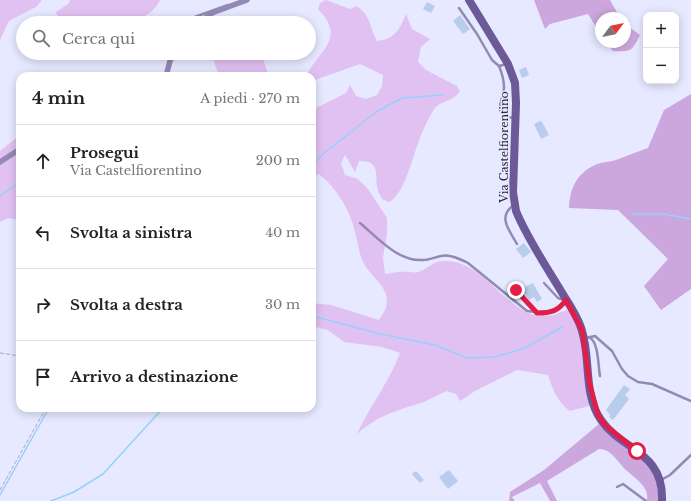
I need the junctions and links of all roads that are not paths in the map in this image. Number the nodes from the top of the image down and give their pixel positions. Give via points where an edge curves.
1 (247, 0) edge
2 (469, 0) edge
3 (238, 3) junction
4 (459, 8) dead end
5 (197, 16) edge
6 (208, 16) edge
7 (170, 60) edge
8 (504, 65) junction
9 (167, 72) edge
10 (516, 119) junction
11 (16, 151) edge
12 (0, 162) edge
13 (514, 205) junction
14 (360, 223) dead end
15 (517, 244) dead end
16 (544, 283) dead end
17 (516, 290) dead end
18 (566, 300) junction
19 (537, 313) junction
20 (586, 338) junction
21 (600, 376) dead end
22 (691, 401) edge
23 (691, 455) edge
24 (660, 481) junction
25 (618, 487) dead end
26 (646, 501) edge
27 (662, 501) edge

1 - 3 street
2 - 8 street, Via Castelfiorentino
3 - 5 lane
3 - 6 street
4 - 8 lane via 478,34 492,60
7 - 9 street
8 - 10 street, Via Castelfiorentino via 515,83
8 - 10 lane via 504,88 500,110 506,117
10 - 13 street, Via Castelfiorentino
11 - 12 street
13 - 15 lane via 507,209 505,217
13 - 18 street, Via Castelfiorentino via 518,218
14 - 19 lane via 388,247 407,257 422,260 442,255 468,263 527,310
16 - 18 lane via 558,298
17 - 19 lane
18 - 19 lane via 554,312
18 - 20 street, Via Castelfiorentino
20 - 21 lane via 591,338 596,348
20 - 22 lane via 595,336 601,339 612,351 622,369 638,382 652,384
20 - 24 street, Via Castelfiorentino via 590,385 598,415 605,425 644,457
23 - 24 lane
24 - 27 street, Via Castelfiorentino
25 - 26 lane via 623,484

